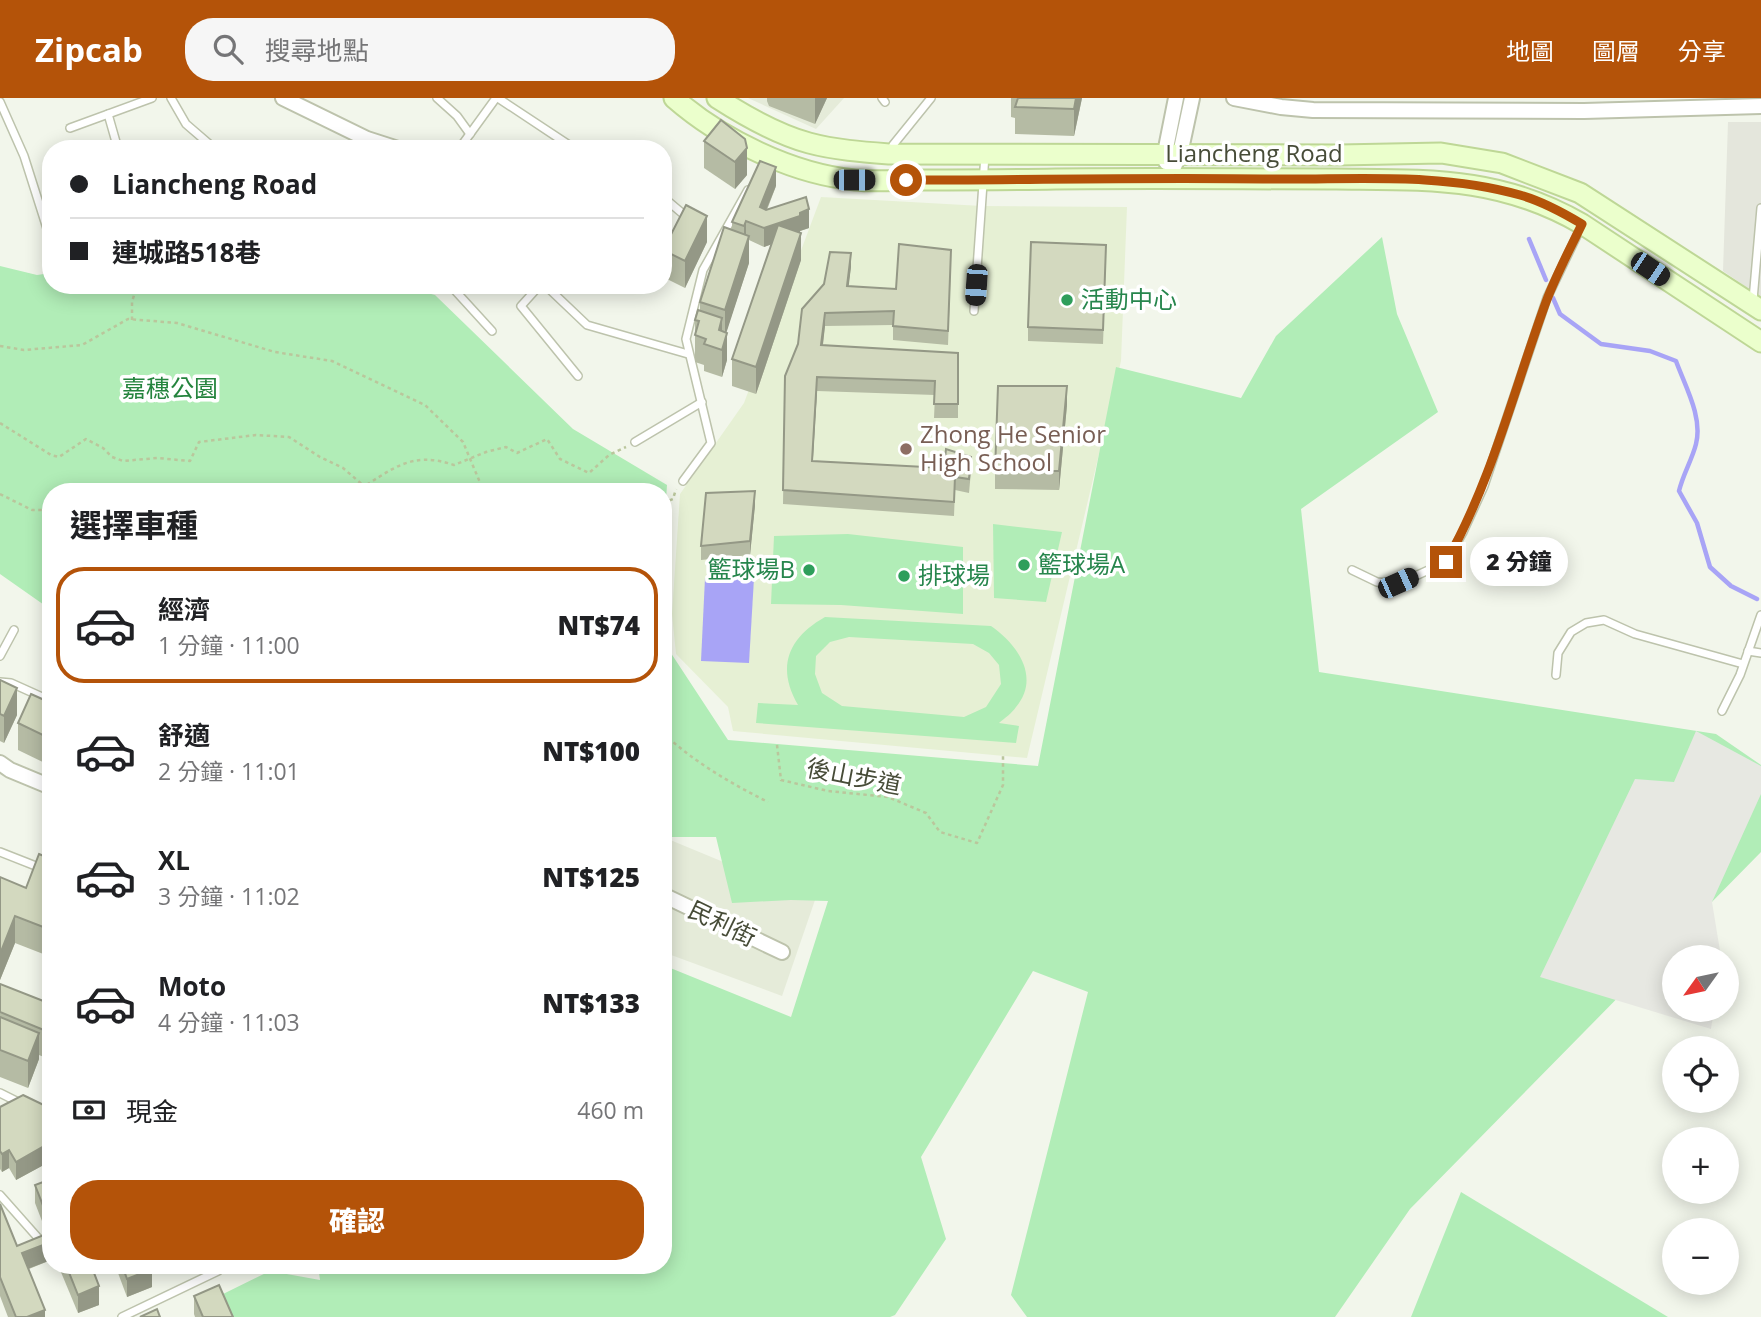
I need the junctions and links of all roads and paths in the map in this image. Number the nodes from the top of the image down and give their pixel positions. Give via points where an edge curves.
1 (152, 98) edge
2 (171, 98) edge
3 (283, 98) edge
4 (438, 98) edge
5 (497, 98) edge
6 (674, 98) edge
7 (930, 98) edge
8 (1177, 98) edge
9 (1192, 98) edge
10 (1234, 98) edge
11 (0, 102) edge
12 (729, 103) edge
13 (1604, 104) edge
14 (1761, 106) edge
15 (108, 114) junction
16 (70, 128) dead end
17 (470, 134) junction
18 (115, 140) edge
19 (205, 140) edge
20 (370, 140) edge
21 (466, 140) edge
22 (561, 140) edge
23 (1172, 153) junction
24 (890, 154) junction
25 (985, 154) junction
26 (755, 177) edge
27 (1169, 177) junction
28 (984, 180) junction
29 (672, 205) edge
30 (1761, 208) edge
31 (42, 213) edge
32 (1582, 224) junction
33 (697, 226) edge
34 (706, 235) edge
35 (716, 243) junction
36 (134, 294) edge
37 (458, 294) edge
38 (534, 294) edge
39 (553, 294) edge
40 (1757, 307) edge
41 (974, 311) dead end
42 (132, 320) junction
43 (492, 331) dead end
44 (1761, 342) edge
45 (0, 346) edge
46 (688, 354) junction
47 (578, 376) dead end
48 (702, 402) junction
49 (0, 423) edge
50 (635, 443) joint
51 (470, 458) junction
52 (682, 481) joint
53 (361, 483) edge
54 (370, 483) edge
55 (480, 483) edge
56 (0, 494) edge
57 (672, 499) edge
58 (42, 510) edge
59 (1352, 570) dead end
60 (1761, 615) edge
61 (14, 630) dead end
62 (1748, 651) junction
63 (1761, 653) edge
64 (0, 656) edge
65 (1743, 664) junction
66 (1556, 675) dead end
67 (0, 682) edge
68 (42, 697) edge
69 (1722, 711) dead end
70 (672, 741) edge
71 (777, 745) dead end
72 (1003, 756) dead end
73 (1, 768) edge
74 (42, 784) edge
75 (768, 802) dead end
76 (0, 852) edge
77 (42, 868) edge
78 (672, 899) edge
79 (782, 952) dead end
80 (0, 1093) edge
81 (29, 1108) edge
82 (0, 1195) edge
83 (39, 1239) edge
84 (212, 1274) edge
85 (122, 1317) edge

1 - 15 lane
2 - 19 lane via 186,124
3 - 20 street
4 - 17 lane
5 - 17 lane
5 - 22 lane
6 - 28 main road, Liancheng Road via 764,161 854,180
7 - 24 lane
8 - 23 street
9 - 23 street
10 - 13 street via 1313,110
11 - 31 lane
12 - 24 main road, Liancheng Road via 759,123 809,143
13 - 14 street
15 - 16 lane
15 - 18 lane
17 - 21 lane
23 - 25 main road, Liancheng Road
23 - 27 street
23 - 40 main road, Liancheng Road via 1441,153 1502,163 1580,193
24 - 25 main road, Liancheng Road
25 - 28 lane
26 - 35 lane
27 - 28 main road, Liancheng Road
27 - 32 main road, Liancheng Road via 1475,184 1521,195
28 - 41 lane
29 - 33 lane
30 - 40 lane
32 - 44 main road, Liancheng Road
32 - 59 lane via 1547,298 1484,486 1446,562 1398,583 1377,582
34 - 35 lane
35 - 46 lane via 703,270 685,339
36 - 42 path
37 - 43 lane
38 - 47 lane via 521,306
39 - 46 lane via 587,325
42 - 45 path via 82,345 24,350
42 - 51 path via 177,323 275,352 332,362 425,405 463,442
46 - 48 lane
48 - 50 lane
48 - 52 lane via 711,443
49 - 53 path via 51,455 59,457 86,439 123,461 190,461 199,442 256,435 289,437
50 - 51 path via 609,455 589,473 560,459 547,439 517,453 506,447
51 - 54 path via 454,466 435,459 413,460
51 - 55 path
52 - 57 path
56 - 58 path via 32,510
60 - 62 lane
61 - 64 lane
62 - 63 lane
62 - 65 lane
65 - 66 lane via 1635,634 1604,620 1571,632 1558,653
65 - 69 lane
67 - 68 lane
70 - 75 path via 731,783
71 - 72 path, 後山步道 via 781,780 888,797 926,813 940,832 977,843 1003,785
73 - 74 street
76 - 77 lane
78 - 79 street, 民利街
80 - 81 lane
82 - 83 lane
84 - 85 lane

